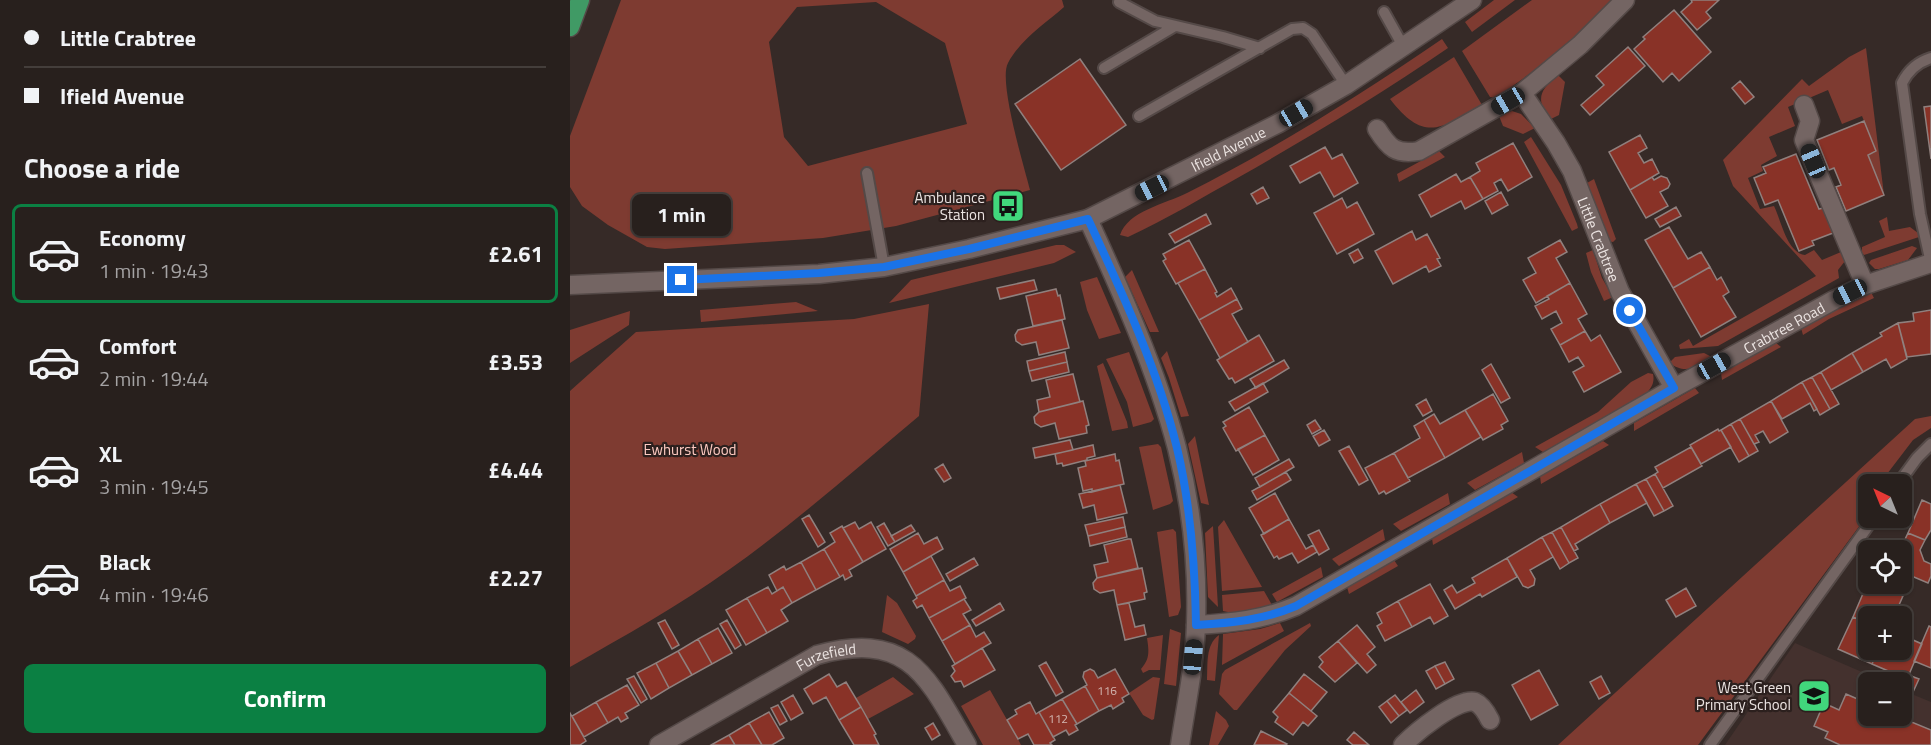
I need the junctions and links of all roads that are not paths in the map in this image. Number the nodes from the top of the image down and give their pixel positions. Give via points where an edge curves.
1 (580, 0) edge
2 (1472, 0) edge
3 (1625, 0) edge
4 (1119, 2) dead end
5 (1384, 12) dead end
6 (1175, 26) junction
7 (570, 27) edge
8 (1403, 46) junction
9 (1260, 48) junction
10 (1931, 58) edge
11 (1104, 68) dead end
12 (1346, 85) junction
13 (1522, 93) junction
14 (1804, 105) dead end
15 (1139, 116) dead end
16 (1377, 129) dead end
17 (867, 173) dead end
18 (1088, 219) junction
19 (1931, 263) edge
20 (884, 267) junction
21 (570, 285) edge
22 (1865, 285) junction
23 (1674, 388) junction
24 (1931, 444) edge
25 (1905, 474) edge
26 (1867, 528) edge
27 (1196, 625) junction
28 (1490, 720) dead end
29 (659, 745) edge
30 (967, 745) edge
31 (1180, 745) edge
32 (1403, 745) edge
33 (1710, 745) edge

1 - 7 main road
2 - 8 street, Ifield Avenue
3 - 13 street via 1581,45
4 - 6 lane via 1155,21
5 - 8 lane
6 - 9 lane
6 - 11 lane
8 - 12 street, Ifield Avenue
9 - 12 lane via 1292,29 1303,28 1312,34
9 - 15 lane
10 - 19 lane via 1914,67 1902,84 1920,214
12 - 18 street, Ifield Avenue
13 - 16 street via 1419,151 1393,149
13 - 23 street, Little Crabtree via 1572,171 1620,292
14 - 22 street via 1810,121 1804,140
17 - 20 lane
18 - 20 street, Ifield Avenue
18 - 27 street via 1154,375 1177,448 1191,522
19 - 22 street, Crabtree Road
20 - 21 street, Ifield Avenue
22 - 23 street, Crabtree Road
23 - 27 street, Crabtree Road via 1296,606 1260,619
24 - 25 lane
26 - 33 lane
27 - 31 street
28 - 32 street via 1481,706 1467,702 1431,722
29 - 30 street, Furzefield via 817,656 862,648 899,657 918,669 932,685

